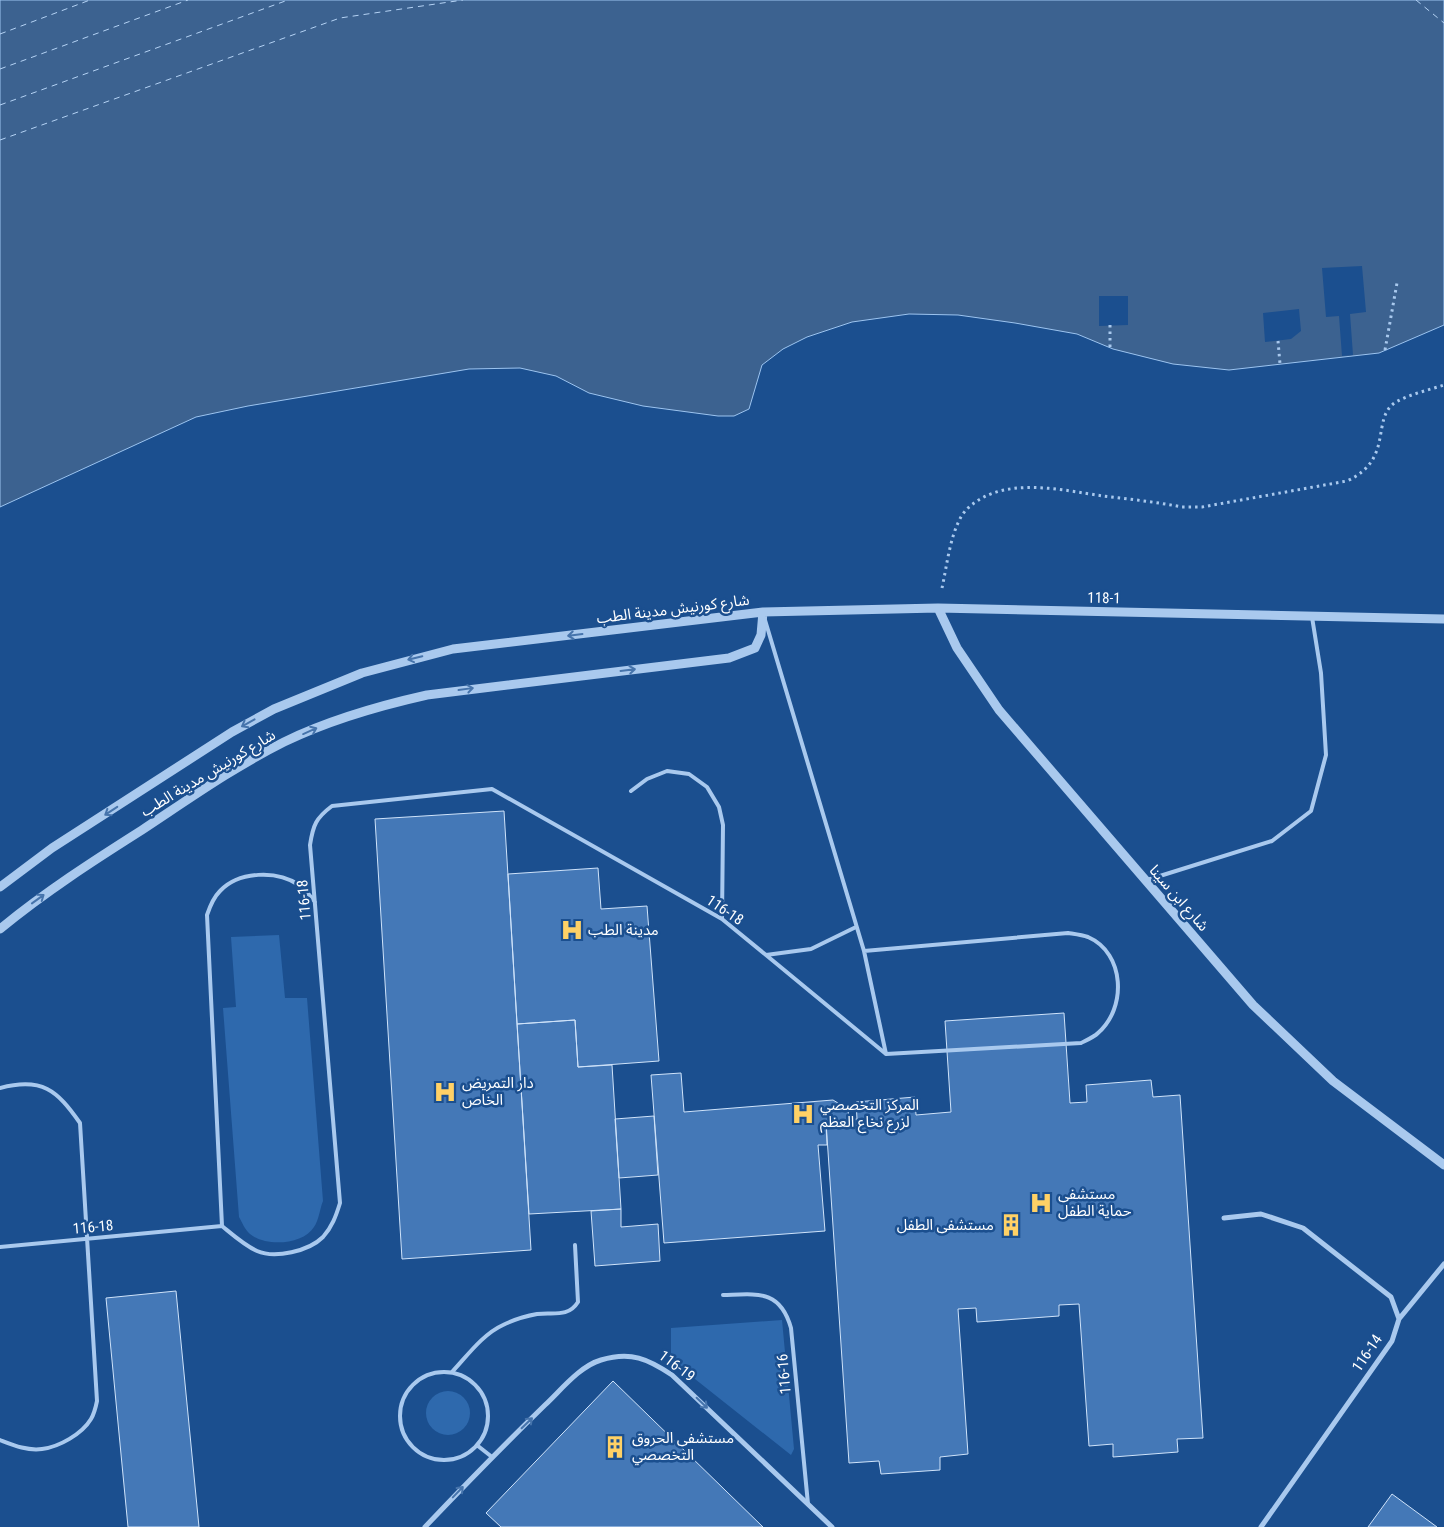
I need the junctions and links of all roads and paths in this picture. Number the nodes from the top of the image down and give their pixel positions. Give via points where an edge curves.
1 (1397, 283) dead end
2 (1110, 325) dead end
3 (1278, 342) dead end
4 (1110, 348) dead end
5 (1385, 350) dead end
6 (1280, 364) dead end
7 (1444, 385) edge
8 (938, 608) junction
9 (763, 612) junction
10 (1312, 617) junction
11 (1444, 619) edge
12 (631, 791) dead end
13 (1146, 881) junction
14 (0, 887) edge
15 (315, 902) junction
16 (722, 919) junction
17 (856, 927) junction
18 (0, 929) edge
19 (864, 952) junction
20 (766, 955) junction
21 (886, 1054) junction
22 (0, 1088) edge
23 (1444, 1165) edge
24 (1224, 1218) dead end
25 (222, 1226) junction
26 (88, 1238) junction
27 (575, 1246) dead end
28 (0, 1247) edge
29 (1444, 1264) edge
30 (722, 1295) dead end
31 (1399, 1319) junction
32 (452, 1372) junction
33 (0, 1440) edge
34 (478, 1446) junction
35 (492, 1457) junction
36 (808, 1504) junction
37 (425, 1527) edge
38 (832, 1527) edge
39 (1261, 1527) edge

1 - 5 path
2 - 4 path
3 - 6 path
7 - 8 path via 1395,403 1385,414 1378,451 1372,464 1347,481 1202,507 1039,488 986,496 967,509 956,525
8 - 9 street, 118-1
8 - 10 street, 118-1
8 - 13 street, شارع ابن سينا via 958,648 999,710
9 -> 14 street, شارع كورنيش مدينة الطب via 453,649 362,673 274,709 232,732 52,848
9 - 17 lane
18 -> 9 street, شارع كورنيش مدينة الطب via 61,882 219,780 284,742 319,727 427,695 730,658 755,648 761,636
10 - 11 street, 118-1
10 - 13 lane via 1321,672 1326,755 1311,811 1272,841
12 - 16 lane via 647,779 667,771 689,774 707,787 719,807 723,825
13 - 23 street, شارع ابن سينا via 1253,1005 1292,1044 1370,1110
15 - 16 lane, 116-18 via 310,845 312,827 332,806 492,789
15 - 25 lane via 300,885 278,875 257,874 221,890 207,915
15 - 25 lane, 116-18 via 340,1203 335,1221 322,1239 278,1255 259,1252
16 - 20 lane, 116-18
17 - 19 lane
17 - 20 lane via 811,949
19 - 21 lane
19 - 21 lane via 1068,933 1088,937 1106,952 1118,973 1119,993 1112,1014 1098,1033 1081,1043
20 - 21 lane, 116-18
22 - 26 lane via 17,1084 41,1086 63,1099 80,1123
24 - 31 street via 1261,1214 1303,1228 1391,1297
25 - 26 lane, 116-18
26 - 28 lane, 116-18
26 - 33 lane via 97,1401 92,1419 78,1433 42,1449 20,1447
27 - 32 lane via 578,1302 573,1310 536,1314 502,1325
29 - 31 street
30 - 36 lane, 116-16 via 762,1294 776,1301 787,1313
31 - 39 street, 116-14 via 1392,1341
32 - 34 lane via 479,1388 486,1401 489,1416 486,1432
32 - 34 lane via 434,1373 411,1387 400,1411 403,1431 413,1448 437,1460 451,1461 466,1456
34 - 35 lane
35 -> 36 street, 116-19 via 577,1374 599,1360 624,1355 650,1360 672,1375
37 -> 35 street, 116-19
36 - 38 street, 116-19

